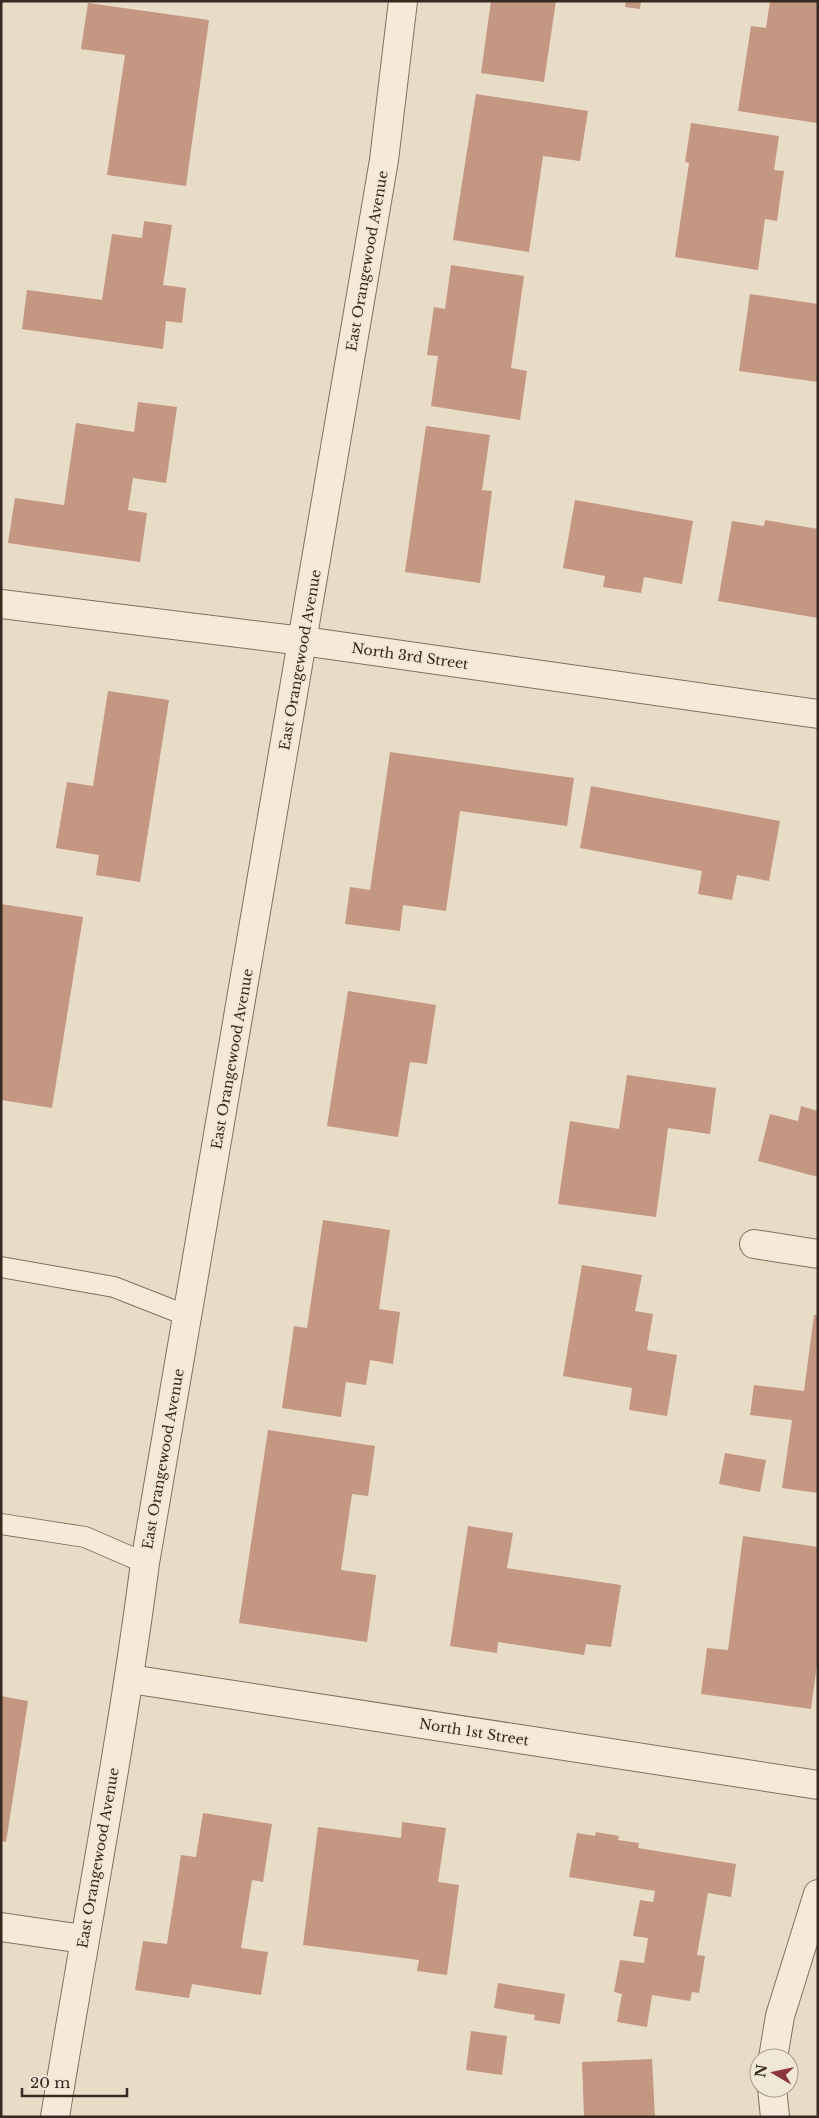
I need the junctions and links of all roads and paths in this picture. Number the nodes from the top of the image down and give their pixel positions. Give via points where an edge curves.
1 (403, 1) edge
2 (1, 604) edge
3 (303, 641) junction
4 (818, 714) edge
5 (754, 1244) dead end
6 (818, 1254) edge
7 (1, 1267) edge
8 (188, 1316) junction
9 (1, 1524) edge
10 (146, 1563) junction
11 (130, 1680) junction
12 (818, 1785) edge
13 (818, 1894) edge
14 (1, 1927) edge
15 (84, 1940) junction
16 (775, 2048) edge
17 (773, 2098) edge
18 (55, 2117) edge
19 (775, 2117) edge

1 - 3 street, East Orangewood Avenue via 384,160
2 - 3 street, North 3rd Street
3 - 4 street, North 3rd Street
3 - 8 street, East Orangewood Avenue
5 - 6 street
7 - 8 lane via 114,1287
8 - 10 street, East Orangewood Avenue
9 - 10 lane via 85,1537
10 - 11 street, East Orangewood Avenue
11 - 12 street, North 1st Street
11 - 15 street, East Orangewood Avenue
13 - 16 street via 780,2016
14 - 15 street
15 - 18 street, East Orangewood Avenue
17 - 19 street

